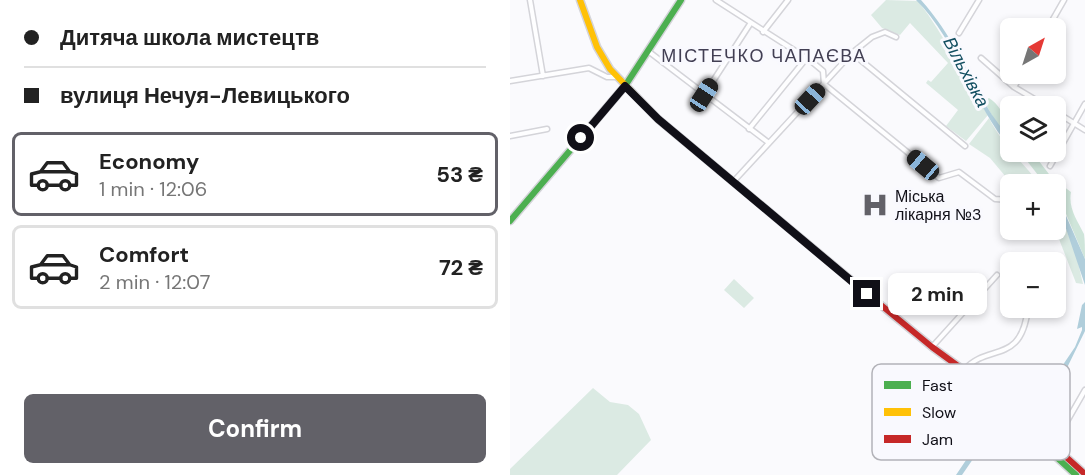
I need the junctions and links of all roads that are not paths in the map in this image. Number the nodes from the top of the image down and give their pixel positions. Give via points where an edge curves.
1 (530, 0) edge
2 (580, 0) edge
3 (681, 0) edge
4 (716, 0) edge
5 (788, 0) edge
6 (980, 0) edge
7 (1064, 0) edge
8 (1054, 18) edge
9 (750, 24) junction
10 (763, 32) junction
11 (960, 33) dead end
12 (896, 37) dead end
13 (648, 51) junction
14 (852, 53) junction
15 (981, 58) dead end
16 (805, 60) junction
17 (543, 76) junction
18 (617, 77) junction
19 (510, 81) edge
20 (824, 84) junction
21 (1016, 84) edge
22 (625, 86) junction
23 (1014, 87) junction
24 (704, 95) junction
25 (1029, 96) edge
26 (1085, 104) edge
27 (1066, 118) edge
28 (1074, 123) junction
29 (547, 129) dead end
30 (749, 129) junction
31 (1085, 130) edge
32 (510, 136) edge
33 (769, 143) junction
34 (964, 146) dead end
35 (1050, 166) dead end
36 (733, 182) junction
37 (1000, 199) edge
38 (510, 221) edge
39 (997, 274) dead end
40 (1026, 318) edge
41 (932, 347) junction
42 (953, 364) edge
43 (970, 364) edge
44 (1085, 390) edge
45 (1070, 415) edge
46 (1061, 460) edge
47 (1070, 460) edge
48 (1085, 474) edge
49 (1076, 475) edge

1 - 17 street
2 - 18 main road via 597,47
3 - 13 main road
4 - 9 street
5 - 10 street
6 - 11 street
7 - 8 street
9 - 10 street
9 - 24 street
10 - 16 street
12 - 14 street via 885,32
13 - 22 main road
13 - 24 street
14 - 20 street
14 - 34 street
15 - 23 street
16 - 20 street via 823,71
16 - 30 street
17 - 18 street via 590,69
17 - 19 street
18 - 22 main road
20 - 33 street
20 - 37 street via 939,178 959,172
21 - 23 street
22 - 36 main road
22 - 38 main road
23 - 25 street
24 - 30 street
26 - 28 street
27 - 28 street
28 - 31 street
28 - 35 street
29 - 32 street
30 - 33 street
33 - 36 street
36 - 41 main road
39 - 41 street
40 - 43 street via 1025,328 1004,352
41 - 42 main road
44 - 45 street
46 - 49 main road
47 - 48 main road

